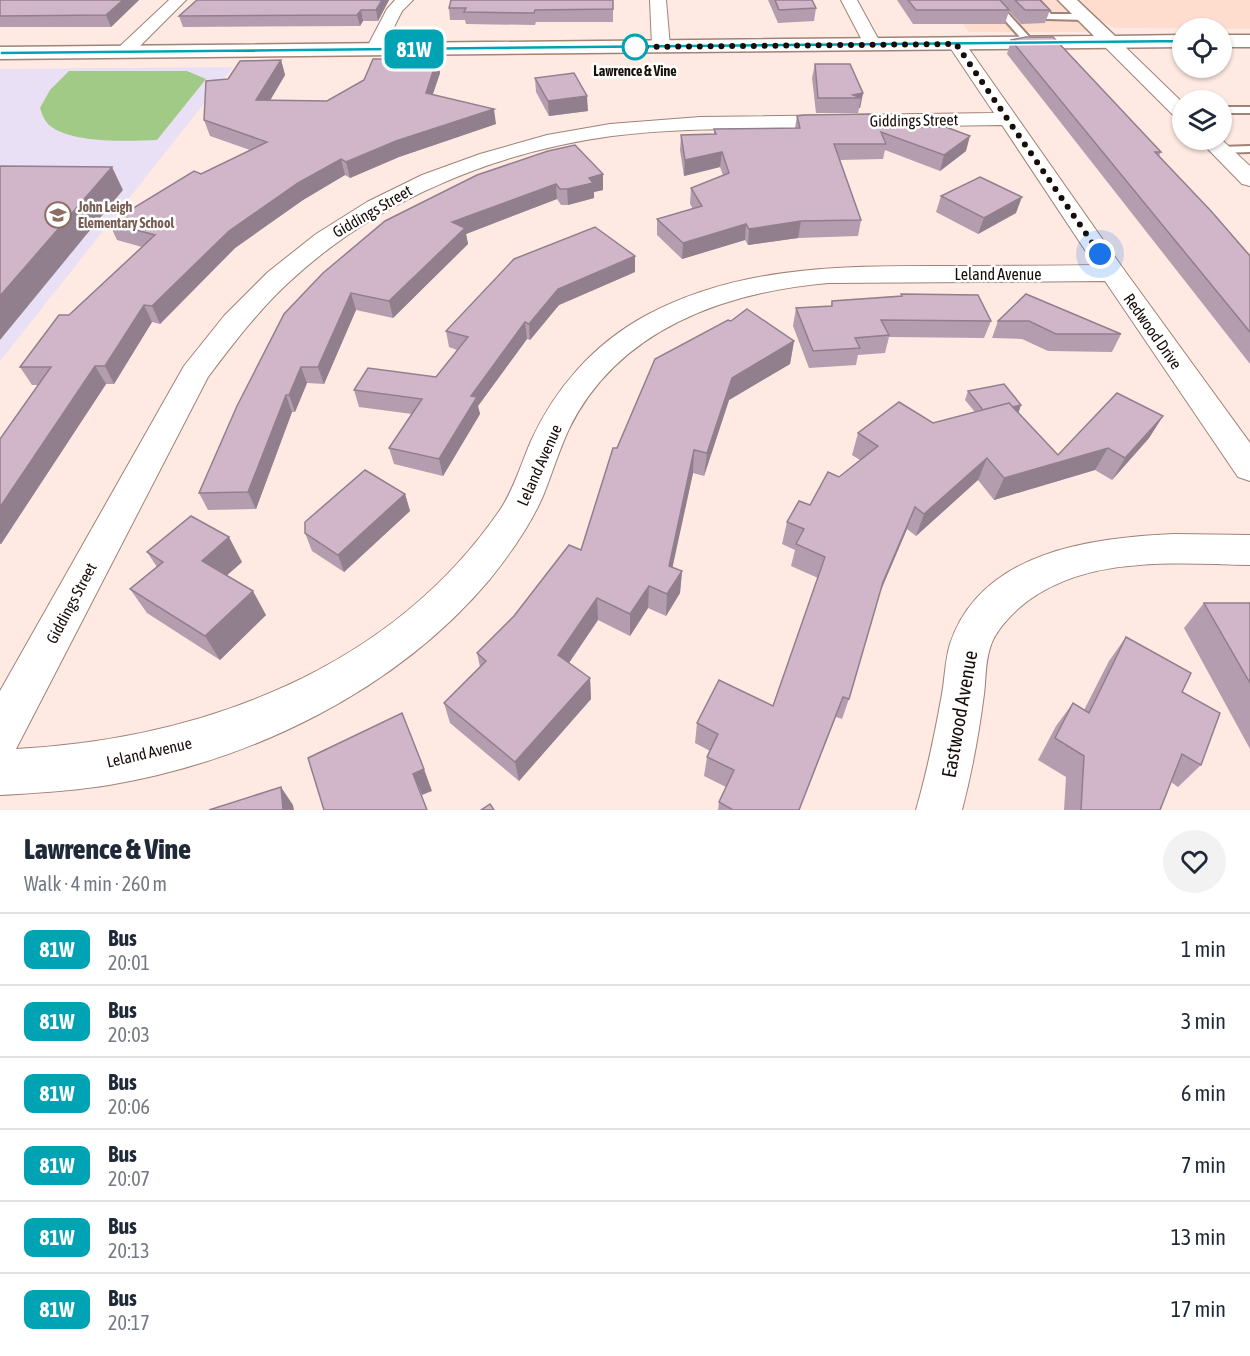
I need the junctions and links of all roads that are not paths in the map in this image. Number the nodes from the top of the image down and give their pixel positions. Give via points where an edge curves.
1 (178, 0) edge
2 (405, 0) edge
3 (658, 0) edge
4 (849, 0) edge
5 (992, 0) edge
6 (1034, 0) edge
7 (1067, 0) edge
8 (1084, 17) junction
9 (1172, 41) edge
10 (1232, 41) edge
11 (1250, 41) edge
12 (1110, 42) junction
13 (1030, 43) junction
14 (872, 44) junction
15 (956, 44) junction
16 (661, 46) junction
17 (375, 49) junction
18 (123, 52) junction
19 (0, 53) edge
20 (1172, 102) edge
21 (1232, 110) edge
22 (1250, 110) edge
23 (1009, 119) junction
24 (1232, 147) edge
25 (1250, 149) edge
26 (1220, 150) edge
27 (1250, 179) edge
28 (1113, 273) junction
29 (1250, 468) edge
30 (1250, 550) edge
31 (0, 734) edge
32 (0, 772) edge
33 (939, 810) edge

1 - 18 street
2 - 17 street via 394,9
3 - 16 street
4 - 14 street
5 - 13 lane
6 - 8 lane via 1049,17
7 - 8 main road
8 - 12 main road
9 - 12 main road
10 - 11 main road
12 - 13 main road
12 - 20 street
13 - 15 main road
14 - 15 main road
14 - 16 main road
15 - 23 street, Redwood Drive
16 - 17 main road
17 - 18 main road
18 - 19 main road
21 - 22 lane
23 - 28 street, Redwood Drive
23 - 31 street, Giddings Street via 709,123 609,130 486,158 425,180 371,209 292,265 239,315 195,373
24 - 25 lane
26 - 27 street
28 - 29 street, Redwood Drive
28 - 32 street, Leland Avenue via 809,275 750,285 689,306 619,345 582,381 552,432 530,490 513,520 465,582 393,646 310,696 256,721 195,742 104,763
30 - 33 street, Eastwood Avenue via 1165,548 1077,560 1027,579 992,605 972,641 949,775

